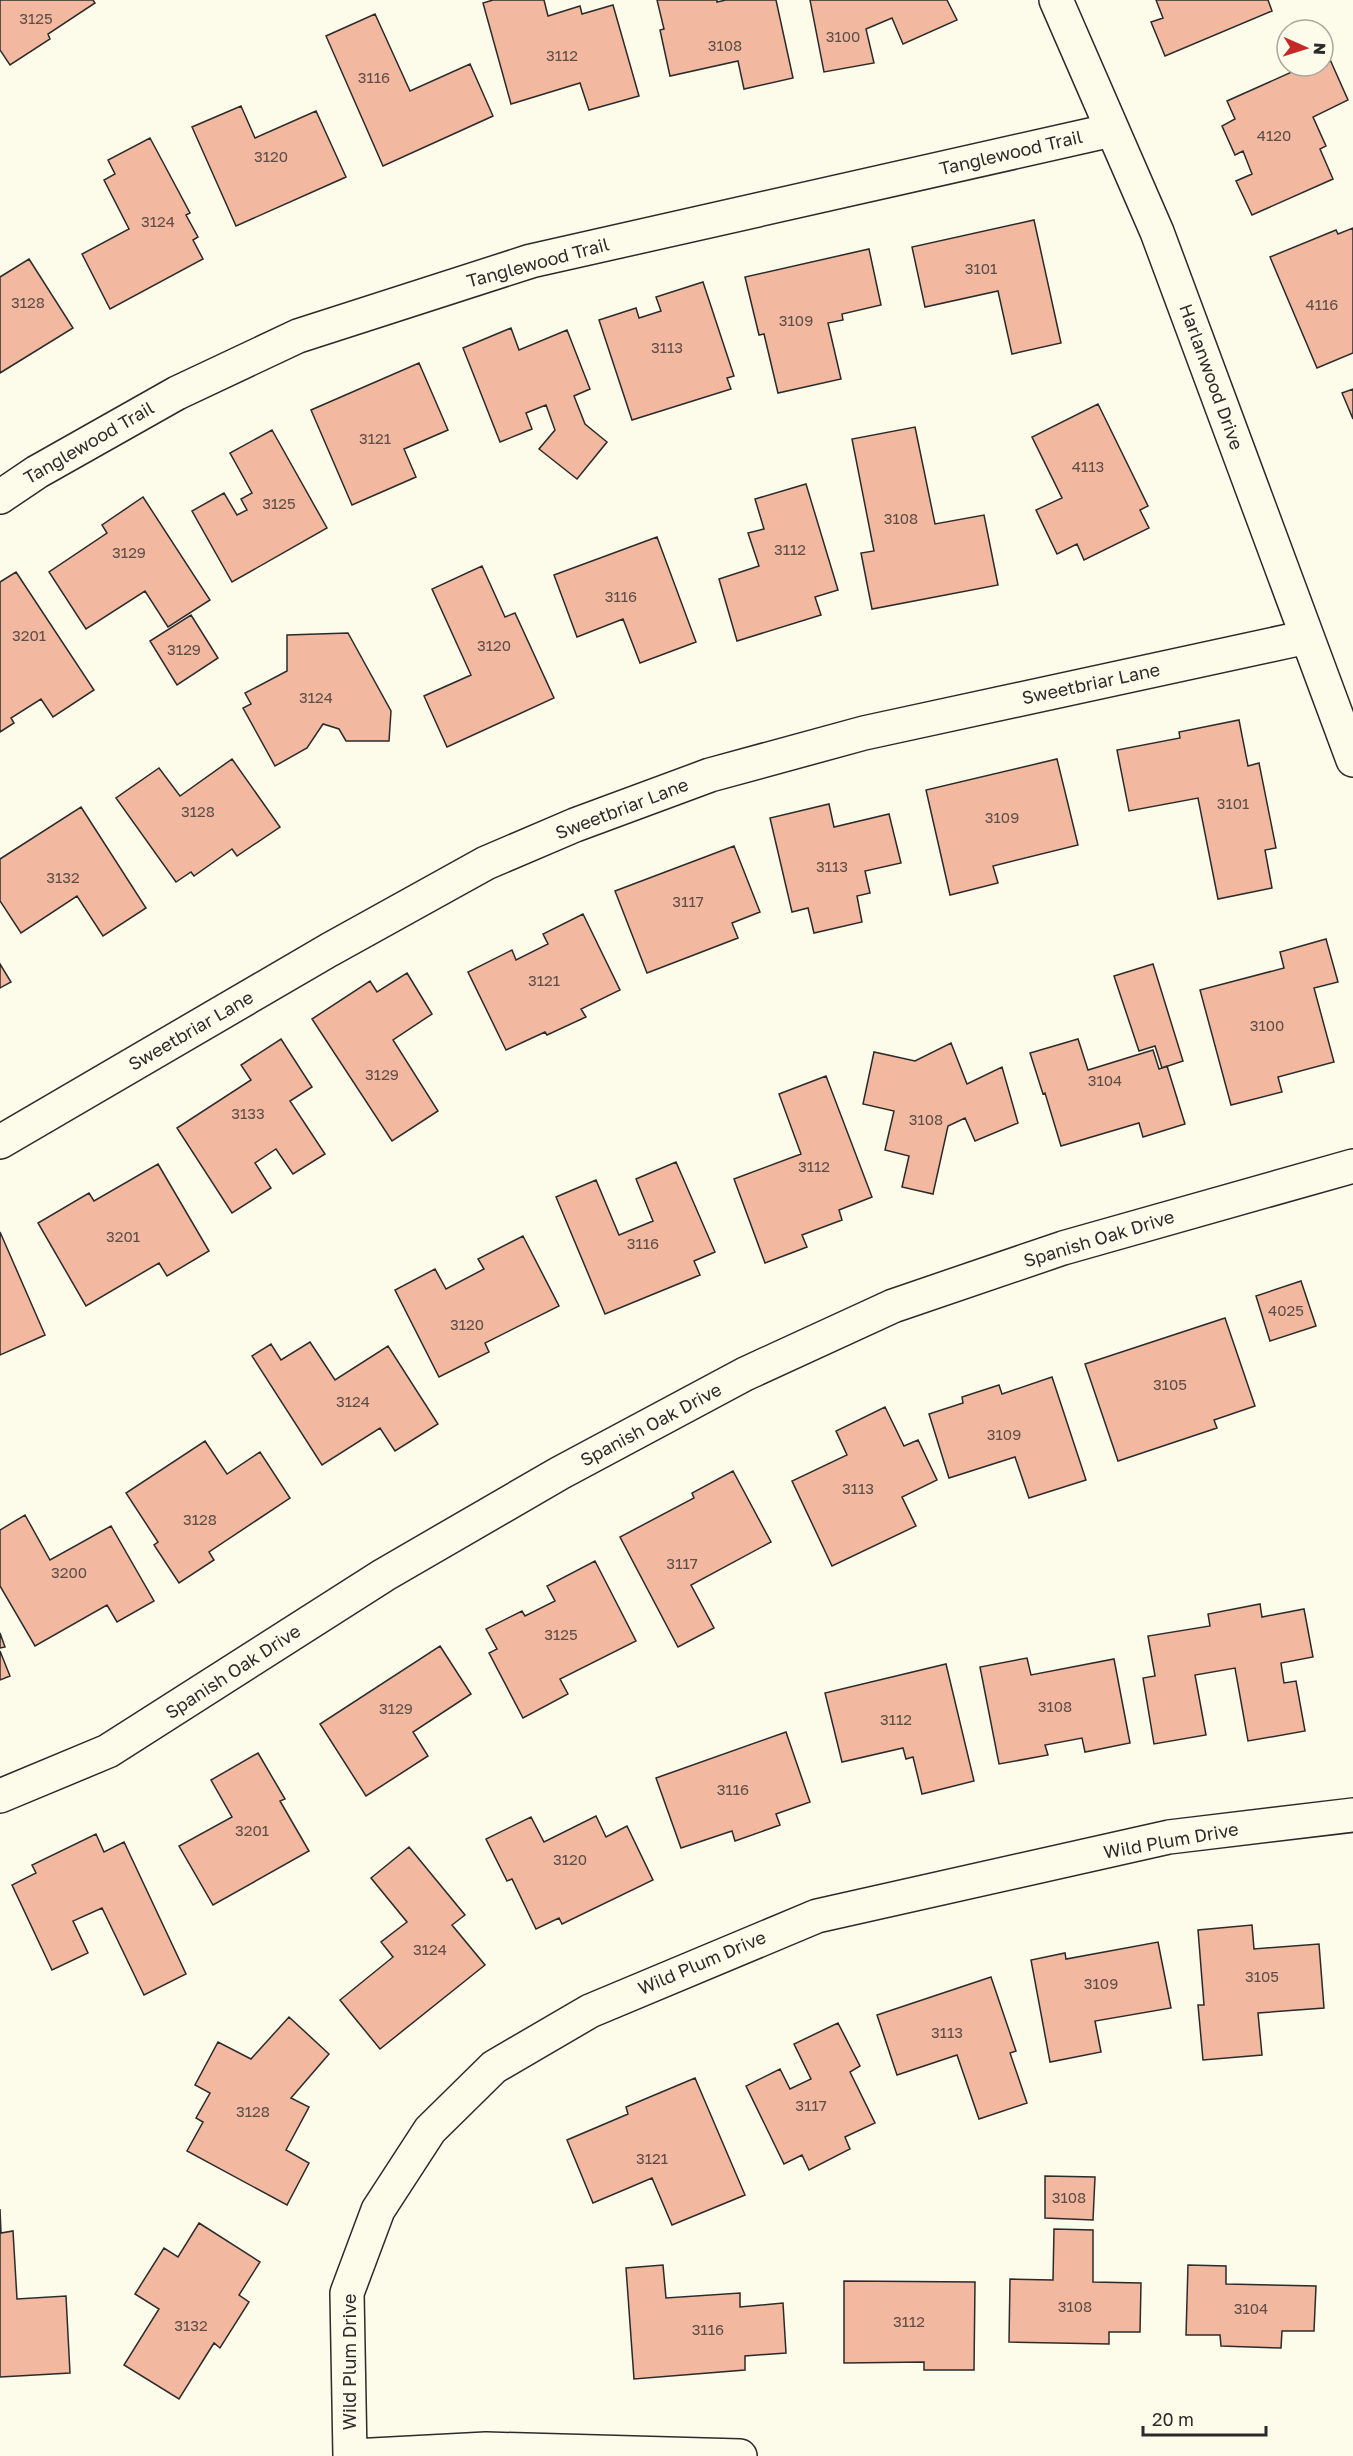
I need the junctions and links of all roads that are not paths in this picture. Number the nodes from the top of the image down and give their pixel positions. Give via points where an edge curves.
1 (1056, 0) edge
2 (1112, 130) junction
3 (0, 497) edge
4 (1307, 637) junction
5 (1353, 760) edge
6 (0, 1142) edge
7 (1353, 1166) edge
8 (0, 1796) edge
9 (1353, 1815) edge
10 (352, 2456) edge
11 (740, 2456) edge

1 - 2 street, Harlanwood Drive
2 - 3 street, Tanglewood Trail via 531,261 298,336 177,393
2 - 4 street, Harlanwood Drive via 1157,232
4 - 5 street, Harlanwood Drive
4 - 6 street, Sweetbriar Lane via 864,733 710,775 575,825 465,874
7 - 8 street, Spanish Oak Drive via 1063,1248 892,1306 756,1370 560,1473 384,1575 108,1751
9 - 10 street, Wild Plum Drive via 1168,1837 817,1916 590,2011 494,2067 423,2140 378,2210 351,2283 347,2294
10 - 11 street via 486,2449

